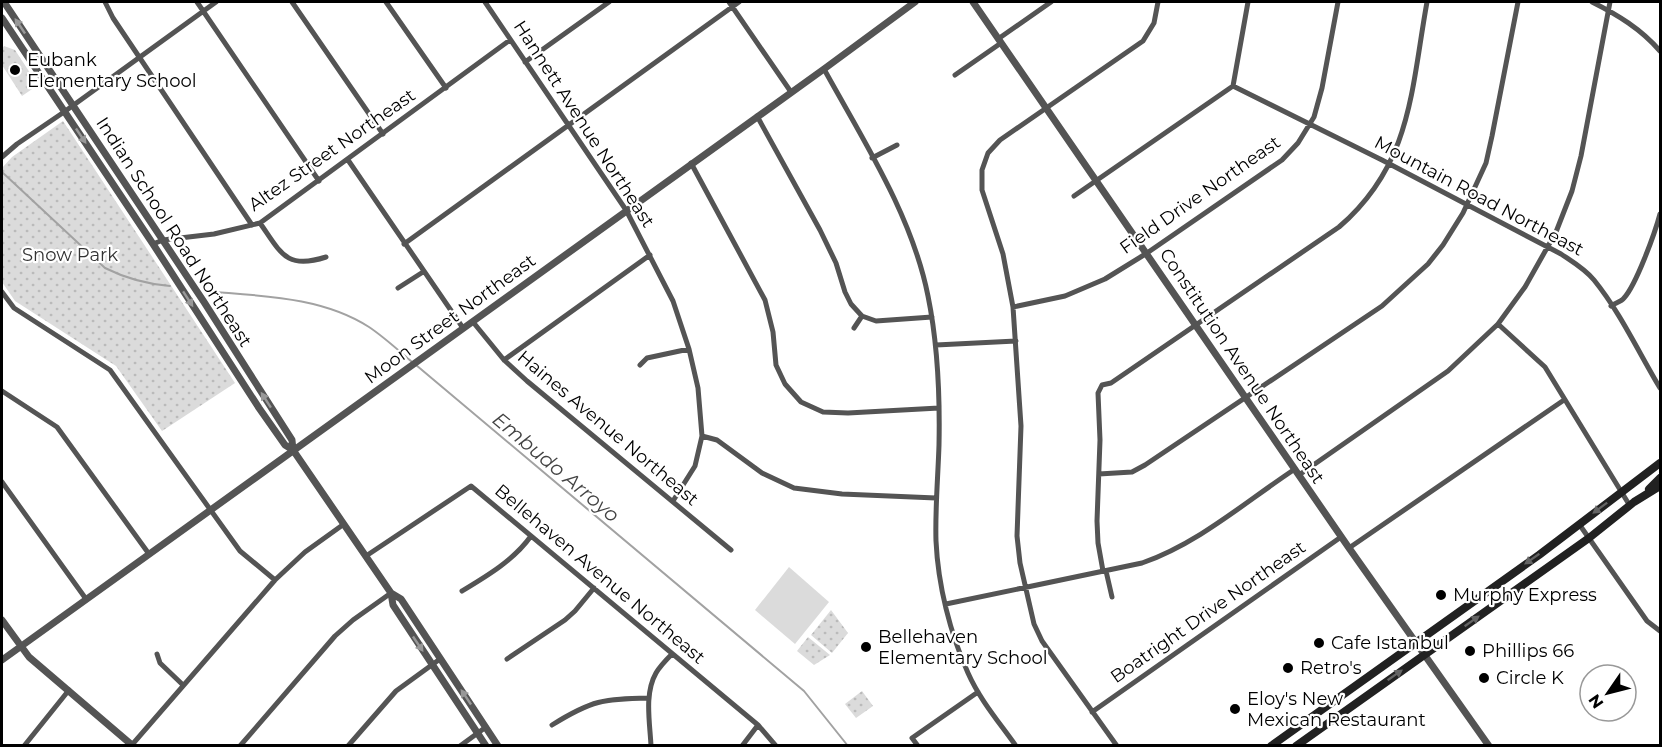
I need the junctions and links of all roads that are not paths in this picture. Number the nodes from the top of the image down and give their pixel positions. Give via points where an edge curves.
1 (3, 2) edge
2 (105, 2) edge
3 (197, 2) edge
4 (216, 2) edge
5 (292, 2) edge
6 (386, 2) edge
7 (485, 2) edge
8 (609, 2) edge
9 (739, 2) edge
10 (915, 2) edge
11 (973, 2) edge
12 (1051, 2) edge
13 (1158, 2) edge
14 (1248, 2) edge
15 (1338, 2) edge
16 (1427, 2) edge
17 (1518, 2) edge
18 (1592, 2) edge
19 (1610, 2) edge
20 (731, 4) edge
21 (1608, 10) junction
22 (203, 11) junction
23 (2, 18) edge
24 (510, 40) junction
25 (1000, 41) junction
26 (1660, 51) edge
27 (140, 57) junction
28 (525, 62) junction
29 (824, 69) junction
30 (955, 75) dead end
31 (1233, 86) junction
32 (446, 88) junction
33 (790, 92) junction
34 (73, 106) junction
35 (1046, 108) junction
36 (64, 112) junction
37 (757, 116) junction
38 (1311, 124) junction
39 (568, 127) junction
40 (383, 134) junction
41 (897, 145) dead end
42 (2, 157) edge
43 (872, 158) junction
44 (348, 160) junction
45 (691, 164) junction
46 (1390, 164) junction
47 (319, 181) junction
48 (1096, 181) junction
49 (1074, 196) dead end
50 (1467, 205) junction
51 (626, 210) junction
52 (1660, 218) edge
53 (260, 224) junction
54 (252, 225) junction
55 (163, 240) junction
56 (153, 244) junction
57 (404, 244) junction
58 (1549, 248) junction
59 (1146, 253) junction
60 (650, 255) junction
61 (326, 257) dead end
62 (423, 272) junction
63 (398, 288) dead end
64 (2, 292) edge
65 (1611, 306) junction
66 (1013, 307) junction
67 (862, 315) junction
68 (932, 317) junction
69 (472, 322) junction
70 (1498, 324) junction
71 (1196, 326) junction
72 (463, 328) junction
73 (854, 328) dead end
74 (1016, 341) junction
75 (936, 345) junction
76 (689, 349) junction
77 (504, 360) junction
78 (640, 365) dead end
79 (1660, 388) edge
80 (2, 391) edge
81 (1246, 398) junction
82 (1564, 400) junction
83 (939, 408) junction
84 (702, 436) junction
85 (293, 450) junction
86 (1660, 463) edge
87 (1297, 472) junction
88 (1099, 474) junction
89 (1660, 478) edge
90 (2, 482) edge
91 (1660, 486) edge
92 (1621, 492) junction
93 (936, 498) junction
94 (673, 501) junction
95 (1632, 504) junction
96 (210, 509) junction
97 (1579, 524) junction
98 (344, 525) junction
99 (531, 536) junction
100 (1341, 537) junction
101 (1589, 538) junction
102 (1349, 548) junction
103 (731, 550) dead end
104 (148, 554) junction
105 (366, 556) junction
106 (1105, 571) junction
107 (275, 579) junction
108 (1026, 587) junction
109 (594, 588) junction
110 (462, 591) dead end
111 (391, 593) junction
112 (1112, 597) dead end
113 (87, 599) junction
114 (946, 604) junction
115 (2, 620) edge
116 (1660, 631) edge
117 (1415, 643) junction
118 (21, 646) junction
119 (157, 654) dead end
120 (672, 654) junction
121 (1424, 655) junction
122 (507, 658) dead end
123 (440, 659) junction
124 (2, 660) edge
125 (432, 664) junction
126 (183, 685) junction
127 (69, 690) junction
128 (978, 692) junction
129 (649, 698) junction
130 (1092, 712) junction
131 (552, 725) dead end
132 (758, 725) junction
133 (486, 727) junction
134 (478, 734) junction
135 (132, 745) edge
136 (24, 746) edge
137 (240, 746) edge
138 (348, 746) edge
139 (460, 746) edge
140 (486, 746) edge
141 (498, 746) edge
142 (651, 746) edge
143 (742, 746) edge
144 (776, 746) edge
145 (918, 746) edge
146 (1016, 746) edge
147 (1117, 746) edge
148 (1271, 746) edge
149 (1296, 746) edge
150 (1489, 746) edge

34 -> 1 street, Indian School Road Northeast
2 - 27 street
3 - 22 street
4 - 22 street
5 - 40 street
6 - 32 street
7 - 24 street, Hannett Avenue Northeast
8 - 28 street
9 - 20 street
10 - 29 street, Moon Street Northeast
11 - 25 street, Constitution Avenue Northeast
12 - 25 street
13 - 35 street via 1154,23 1143,41
14 - 31 street
15 - 38 street, Field Drive Northeast
16 - 46 street via 1405,127
17 - 50 street via 1486,163
18 - 21 street
19 - 21 street
20 - 33 street
20 - 39 street
21 - 26 street via 1629,22
21 - 58 street via 1581,156
22 - 27 street
22 - 47 street
23 - 36 street, Indian School Road Northeast
24 - 28 street, Hannett Avenue Northeast
24 - 32 street, Altez Street Northeast
25 - 30 street
25 - 35 street, Constitution Avenue Northeast
27 - 34 street
27 - 54 street
28 - 39 street, Hannett Avenue Northeast
29 - 33 street, Moon Street Northeast
29 - 43 street
31 - 38 street, Mountain Road Northeast
31 - 48 street
32 - 40 street, Altez Street Northeast
33 - 37 street, Moon Street Northeast
34 - 36 street
34 - 55 street, Indian School Road Northeast
35 - 48 street, Constitution Avenue Northeast
35 - 66 street via 1000,140 988,153 982,170 981,190 1003,254
36 - 42 street
36 -> 56 street, Indian School Road Northeast
37 - 45 street, Moon Street Northeast
37 - 67 street via 820,230 845,292
38 - 46 street, Mountain Road Northeast
38 - 59 street, Field Drive Northeast via 1282,159
39 - 51 street, Hannett Avenue Northeast
39 - 57 street
40 - 44 street, Altez Street Northeast
41 - 43 street
43 - 68 street via 918,254
44 - 47 street, Altez Street Northeast
44 - 57 street
45 - 51 street, Moon Street Northeast
45 - 83 street via 765,300 776,365 785,384 801,402 822,412
46 - 50 street, Mountain Road Northeast
46 - 71 street via 1363,204 1339,227
47 - 53 street, Altez Street Northeast
48 - 49 street
48 - 59 street, Constitution Avenue Northeast
50 - 58 street, Mountain Road Northeast
50 - 81 street via 1428,264 1398,293
51 - 60 street, Hannett Avenue Northeast
51 - 69 street, Moon Street Northeast
52 - 65 street via 1630,289 1623,300
53 - 54 street, Altez Street Northeast
53 - 61 street via 291,260 312,262
54 - 55 street, Altez Street Northeast
55 - 56 street, Altez Street Northeast
85 -> 55 street, Indian School Road Northeast via 292,440
56 -> 85 street, Indian School Road Northeast via 285,445
57 - 62 street
58 - 65 street, Mountain Road Northeast via 1580,266
58 - 70 street
59 - 66 street, Field Drive Northeast via 1105,279 1065,296
59 - 71 street, Constitution Avenue Northeast
60 - 76 street, Hannett Avenue Northeast via 673,301
60 - 77 street
62 - 63 street
62 - 72 street
64 - 96 street via 14,308 110,370
65 - 79 street, Mountain Road Northeast
66 - 74 street
67 - 68 street via 876,321
67 - 73 street
68 - 75 street
69 - 72 street, Moon Street Northeast
69 - 77 street, Haines Avenue Northeast
70 - 82 street via 1545,367
70 - 87 street via 1448,371
71 - 81 street, Constitution Avenue Northeast
71 - 88 street via 1111,383 1102,385 1098,393
72 - 85 street, Moon Street Northeast
74 - 75 street
74 - 108 street via 1021,426 1017,536
75 - 83 street
76 - 78 street via 646,358
76 - 84 street, Hannett Avenue Northeast via 698,388
77 - 94 street, Haines Avenue Northeast
80 - 104 street via 57,427
81 - 87 street, Constitution Avenue Northeast
81 - 88 street via 1145,465 1132,471
82 - 92 street
82 - 102 street
83 - 93 street
84 - 93 street via 717,440 762,473 794,488
84 - 94 street, Hannett Avenue Northeast via 695,466
85 - 96 street, Moon Street Northeast
85 - 98 street, Indian School Road Northeast
86 - 92 main road
87 - 100 street, Constitution Avenue Northeast
87 - 106 street via 1162,556
88 - 106 street via 1096,521
89 - 95 main road
90 - 113 street
91 - 95 main road
92 - 95 street
92 -> 97 main road
93 - 114 street via 937,546
94 - 103 street, Haines Avenue Northeast
95 - 101 main road
96 - 104 street, Moon Street Northeast
96 - 107 street via 240,551
97 - 101 street
97 -> 117 main road
98 - 105 street, Indian School Road Northeast
98 - 107 street
99 - 105 street, Bellehaven Avenue Northeast via 471,486
99 - 109 street, Bellehaven Avenue Northeast
99 - 110 street via 510,559
100 - 102 street, Constitution Avenue Northeast
100 - 130 street, Boatright Drive Northeast
101 - 116 street via 1647,621
121 -> 101 main road
102 - 117 street, Constitution Avenue Northeast
104 - 113 street, Moon Street Northeast
105 - 111 street, Indian School Road Northeast
106 - 108 street
106 - 112 street
107 - 126 street
108 - 114 street
108 - 130 street via 1042,641
109 - 120 street, Bellehaven Avenue Northeast
109 - 122 street via 565,620
111 - 123 street, Indian School Road Northeast via 401,599
111 -> 125 street, Indian School Road Northeast via 393,605
111 - 137 street via 335,636
113 - 118 street, Moon Street Northeast
114 - 128 street via 962,660
115 - 118 street
117 - 121 street, Constitution Avenue Northeast
117 - 148 main road
118 - 124 street, Moon Street Northeast
118 - 127 street
119 - 126 street via 160,663
120 - 129 street via 656,673
120 - 132 street, Bellehaven Avenue Northeast
149 -> 121 main road
121 - 150 street, Constitution Avenue Northeast
123 - 125 street
133 -> 123 street, Indian School Road Northeast
125 - 134 street, Indian School Road Northeast
125 - 138 street via 396,691
126 - 135 street
127 - 135 street
127 - 136 street
128 - 145 street via 912,738
128 - 146 street
129 - 131 street via 593,702
129 - 142 street
130 - 147 street
132 - 143 street
132 - 144 street, Bellehaven Avenue Northeast
133 - 134 street
133 - 141 street, Indian School Road Northeast
134 - 139 street
134 - 140 street, Indian School Road Northeast

